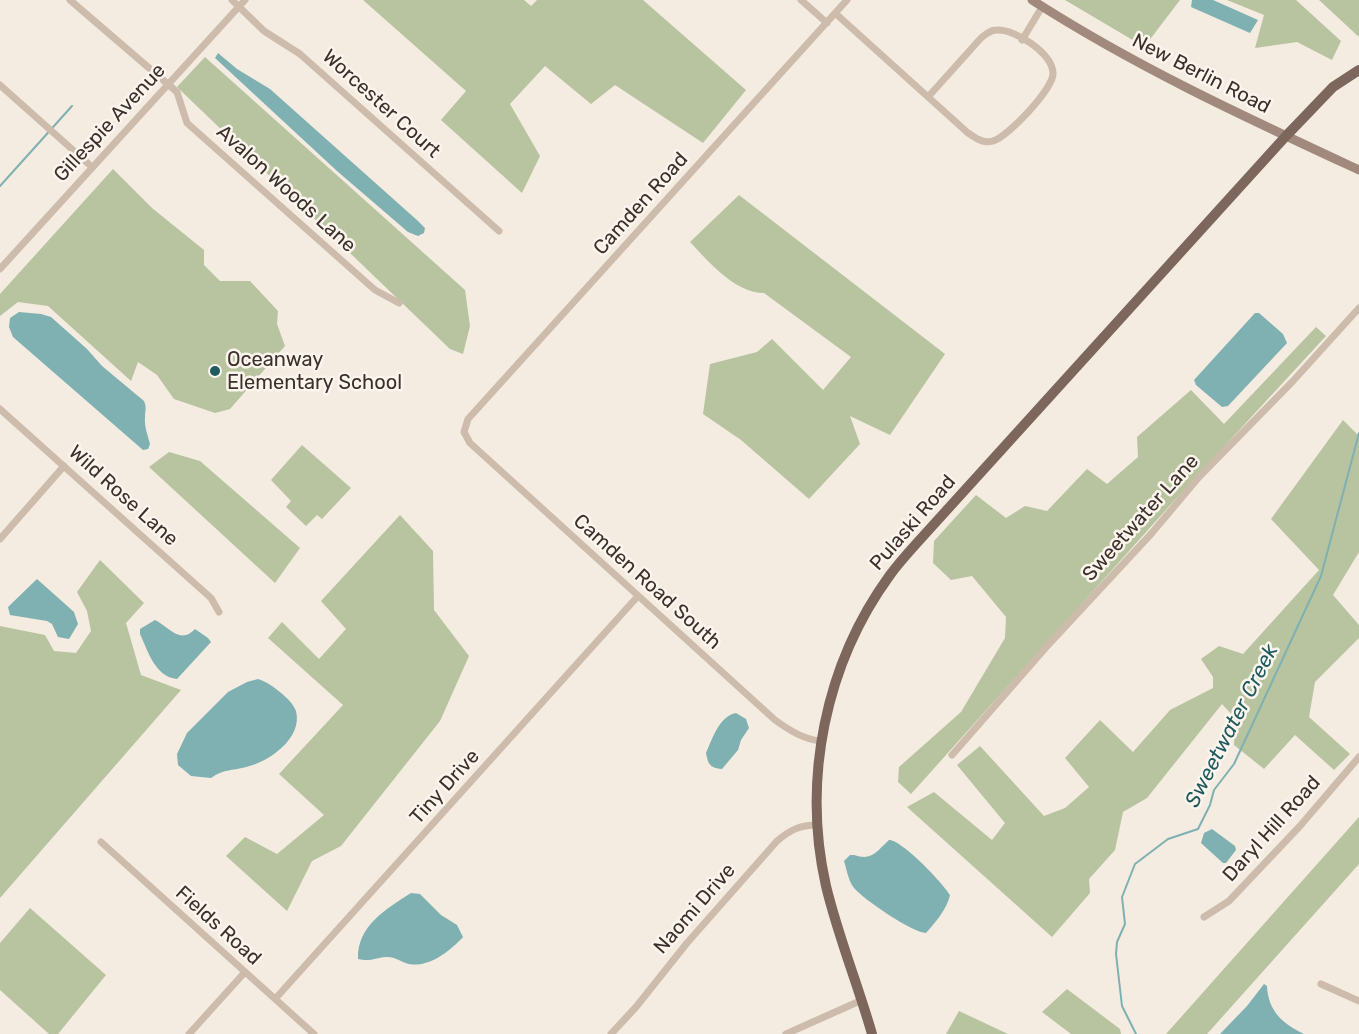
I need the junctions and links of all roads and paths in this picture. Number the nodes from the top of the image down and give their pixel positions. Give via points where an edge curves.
1 (70, 0) edge
2 (232, 0) edge
3 (245, 0) edge
4 (801, 0) edge
5 (848, 0) edge
6 (1032, 0) edge
7 (239, 6) junction
8 (1042, 7) junction
9 (835, 14) junction
10 (827, 23) junction
11 (1022, 39) junction
12 (1359, 70) edge
13 (169, 84) junction
14 (0, 85) edge
15 (928, 97) junction
16 (1286, 136) junction
17 (92, 167) junction
18 (1359, 170) edge
19 (499, 231) dead end
20 (0, 269) edge
21 (399, 303) dead end
22 (1359, 308) edge
23 (0, 409) edge
24 (464, 432) joint
25 (64, 466) junction
26 (1, 534) edge
27 (638, 596) junction
28 (219, 612) dead end
29 (820, 741) junction
30 (952, 755) dead end
31 (1359, 757) edge
32 (817, 825) junction
33 (101, 842) dead end
34 (1204, 916) dead end
35 (245, 972) junction
36 (1321, 984) dead end
37 (275, 999) junction
38 (862, 1000) junction
39 (1359, 1001) edge
40 (189, 1034) edge
41 (314, 1034) edge
42 (611, 1034) edge
43 (786, 1034) edge
44 (872, 1034) edge

1 - 13 street
2 - 7 street, Worcester Court
3 - 7 street, Gillespie Avenue
4 - 10 street
5 - 9 street, Camden Road
6 - 8 street, New Berlin Road
7 - 13 street, Gillespie Avenue
7 - 19 street, Worcester Court via 264,31 300,54
8 - 11 street
8 - 16 street, New Berlin Road via 1179,85
9 - 10 street, Camden Road
9 - 15 street
10 - 24 street, Camden Road via 468,419
11 - 15 street via 1010,32 989,32
11 - 15 street via 1044,53 1053,72 1051,84 1008,134 983,142
12 - 16 main road, Pulaski Road via 1333,87
13 - 17 street, Gillespie Avenue
13 - 21 street, Avalon Woods Lane via 177,92 188,123 375,290
14 - 17 street
16 - 18 street, New Berlin Road
16 - 29 main road, Pulaski Road via 890,575 845,656
17 - 20 street, Gillespie Avenue
22 - 30 street, Sweetwater Lane via 1200,477
23 - 25 street, Wild Rose Lane
24 - 27 street, Camden Road South via 470,444
25 - 26 street
25 - 28 street, Wild Rose Lane via 211,598
27 - 29 street, Camden Road South via 775,720 791,731
27 - 37 street, Tiny Drive
29 - 32 main road, Pulaski Road
31 - 34 street, Daryl Hill Road via 1229,901
32 - 38 main road, Pulaski Road via 826,888
32 - 42 street, Naomi Drive via 795,828 777,841
33 - 35 street, Fields Road
35 - 37 street, Fields Road
35 - 40 street
36 - 39 street
37 - 41 street, Fields Road
38 - 43 street
38 - 44 main road, Pulaski Road

